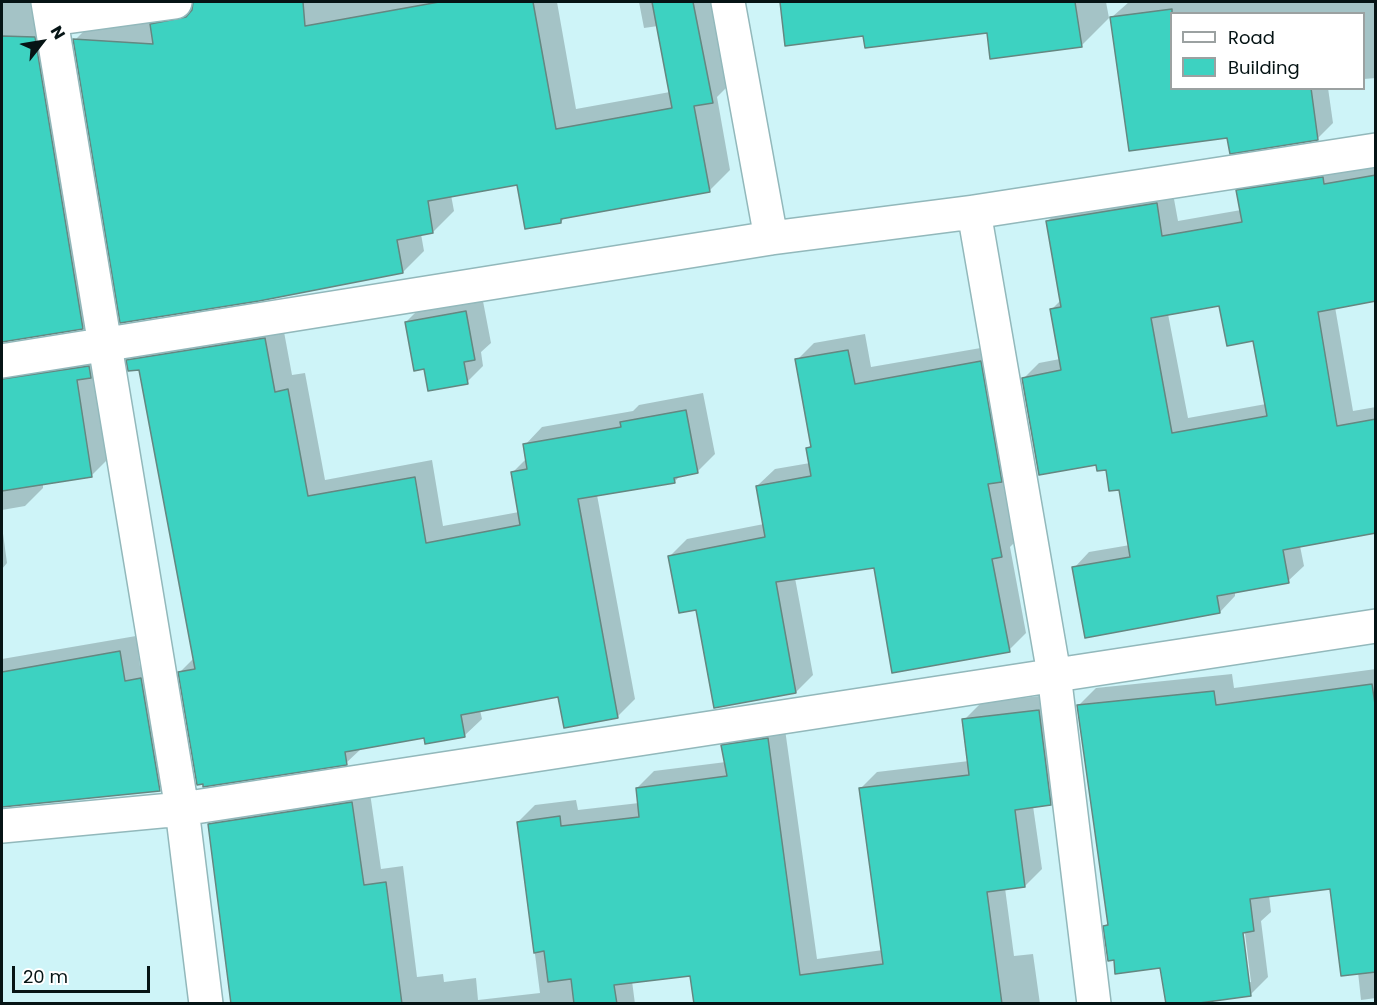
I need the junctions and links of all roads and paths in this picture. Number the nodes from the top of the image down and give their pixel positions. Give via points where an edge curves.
1 (175, 2) edge
2 (728, 2) edge
3 (50, 10) edge
4 (1376, 150) edge
5 (974, 212) junction
6 (771, 238) junction
7 (104, 347) junction
8 (2, 361) edge
9 (1376, 626) edge
10 (1054, 674) junction
11 (182, 809) junction
12 (2, 826) edge
13 (206, 1004) edge
14 (1094, 1004) edge

1 - 3 street
2 - 6 street
3 - 7 street
4 - 5 street
5 - 6 street
5 - 10 street
6 - 7 street
7 - 8 street
7 - 11 street
9 - 10 street
10 - 11 street
10 - 14 street
11 - 12 street
11 - 13 street

